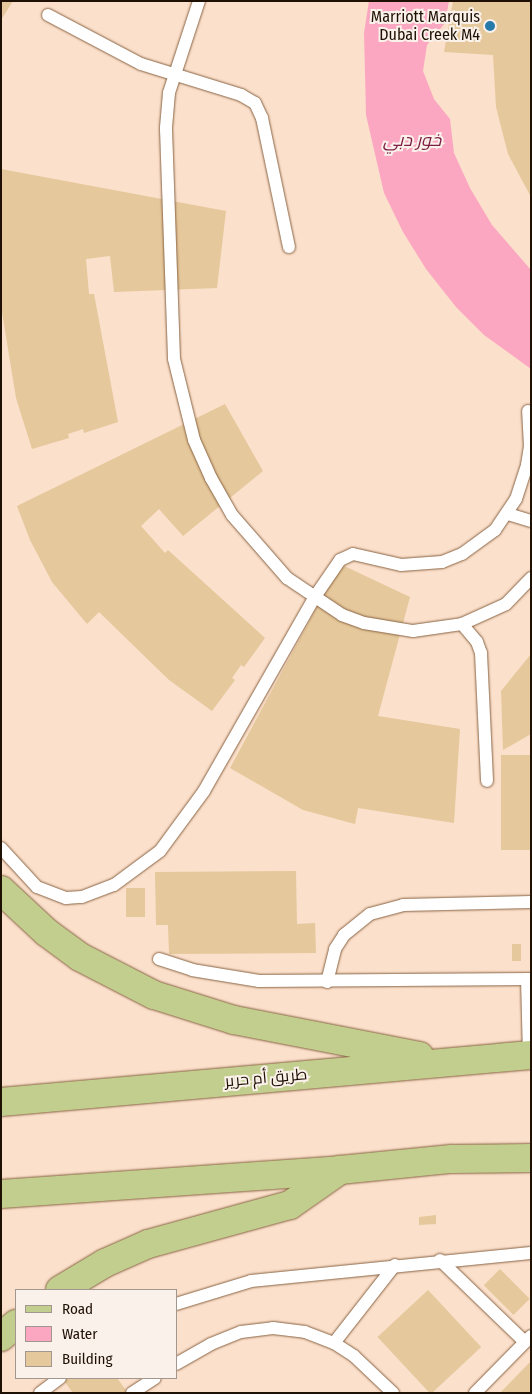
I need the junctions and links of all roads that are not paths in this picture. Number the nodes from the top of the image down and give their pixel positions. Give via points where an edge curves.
1 (199, 1) edge
2 (48, 15) dead end
3 (174, 76) junction
4 (288, 247) dead end
5 (528, 410) dead end
6 (508, 514) junction
7 (531, 521) edge
8 (531, 578) edge
9 (314, 598) junction
10 (462, 624) junction
11 (487, 781) dead end
12 (1, 848) edge
13 (1, 890) edge
14 (531, 902) edge
15 (160, 959) dead end
16 (529, 979) edge
17 (327, 982) junction
18 (530, 1055) edge
19 (448, 1062) junction
20 (1, 1102) edge
21 (531, 1158) edge
22 (340, 1170) junction
23 (1, 1194) edge
24 (531, 1253) edge
25 (440, 1260) junction
26 (395, 1265) junction
27 (62, 1289) edge
28 (178, 1303) edge
29 (15, 1325) edge
30 (1, 1337) edge
31 (528, 1339) edge
32 (334, 1343) junction
33 (178, 1363) edge
34 (59, 1379) edge
35 (153, 1379) edge
36 (40, 1393) edge
37 (132, 1393) edge
38 (393, 1393) edge
39 (475, 1393) edge

1 - 3 lane
2 - 3 lane via 110,49
3 - 4 lane via 248,98 260,110
3 - 9 lane via 166,111 166,129 171,317 174,359 182,400 210,478 232,515 287,578
5 - 6 lane via 530,447 527,465
6 - 7 lane
6 - 9 lane via 479,544 442,562 401,565 353,554 346,556
8 - 10 lane via 506,604
9 - 10 lane via 342,616 388,629 421,630
9 - 12 lane via 204,791 160,851 145,864 114,884 82,897 66,898 37,887
10 - 11 lane via 481,653
13 - 19 main road via 46,932 80,956 154,995 234,1020
14 - 17 lane via 402,905 378,911 356,923 344,935 335,949
15 - 17 lane via 225,977
16 - 17 lane
16 - 18 lane
18 - 19 main road, طريق أم حرير
19 - 20 main road, طريق أم حرير
21 - 22 main road via 451,1159
22 - 23 main road
22 - 27 main road via 290,1205 148,1244 105,1263
24 - 25 lane
25 - 26 lane
25 - 31 lane
26 - 28 lane via 251,1281
26 - 32 lane
29 - 30 main road
31 - 39 lane
32 - 33 lane via 304,1332 281,1329 241,1332
32 - 38 lane via 354,1356
34 - 36 lane
35 - 37 lane

